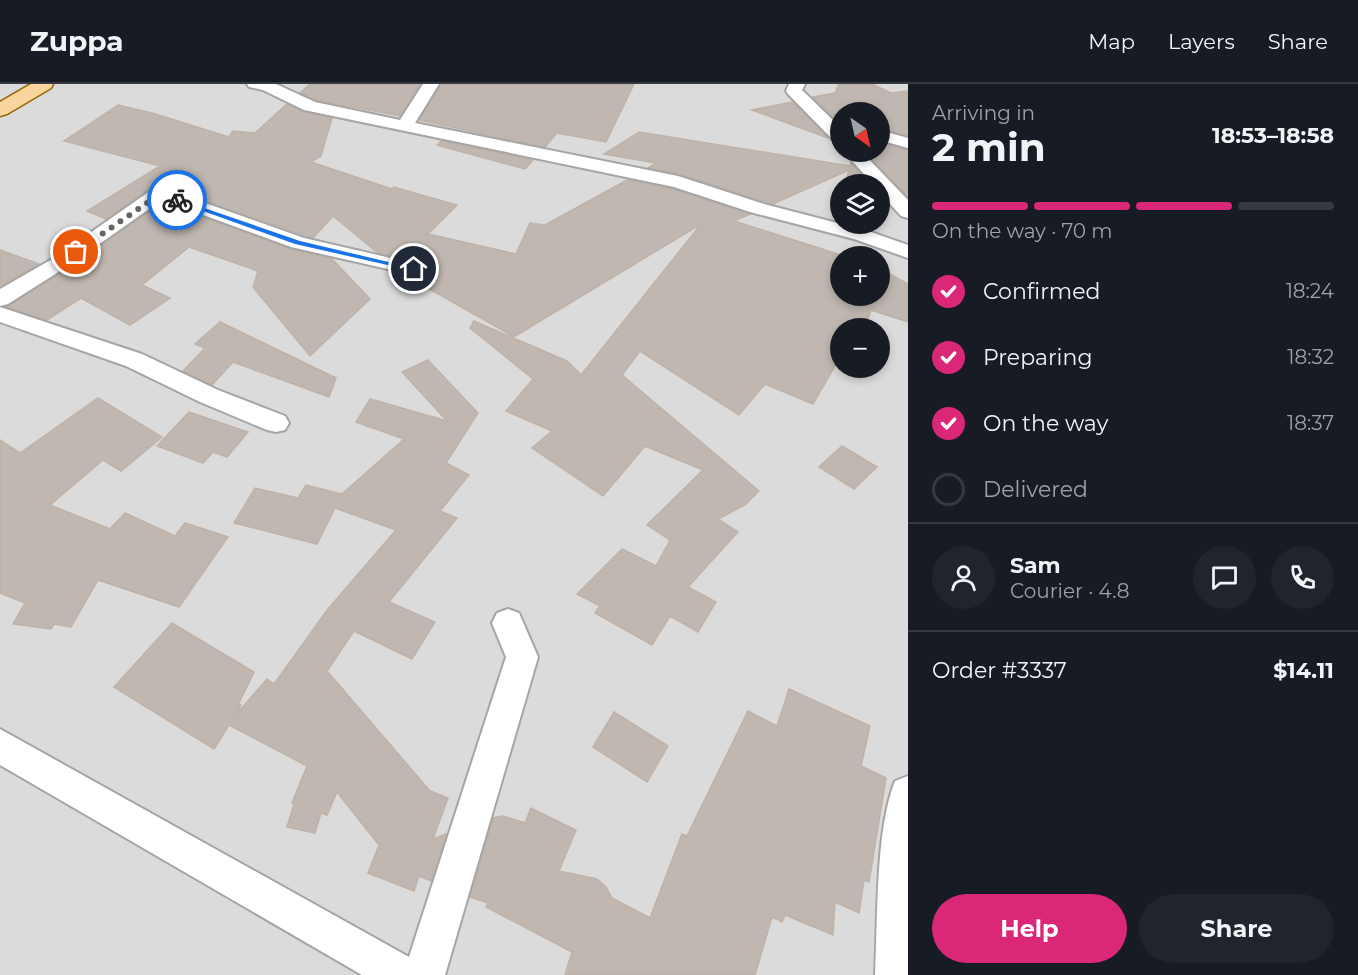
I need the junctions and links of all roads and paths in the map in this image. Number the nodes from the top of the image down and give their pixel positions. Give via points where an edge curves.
1 (44, 84) edge
2 (255, 84) edge
3 (431, 84) edge
4 (797, 84) edge
5 (0, 110) edge
6 (823, 119) junction
7 (830, 121) edge
8 (830, 126) edge
9 (404, 127) junction
10 (890, 138) edge
11 (908, 143) edge
12 (862, 162) edge
13 (908, 212) edge
14 (908, 252) edge
15 (414, 269) dead end
16 (0, 299) edge
17 (0, 314) edge
18 (276, 423) dead end
19 (508, 623) dead end
20 (0, 746) edge
21 (908, 794) edge
22 (402, 975) edge
23 (424, 975) edge
24 (896, 975) edge

1 - 5 main road
2 - 9 street via 310,106
3 - 9 street
4 - 6 street via 794,90
6 - 7 street
6 - 8 street
9 - 14 street via 678,182
10 - 11 street
12 - 13 street
15 - 16 street via 298,243 160,194
17 - 18 street via 134,360
19 - 23 street via 522,657
20 - 22 street
21 - 24 street via 901,840

